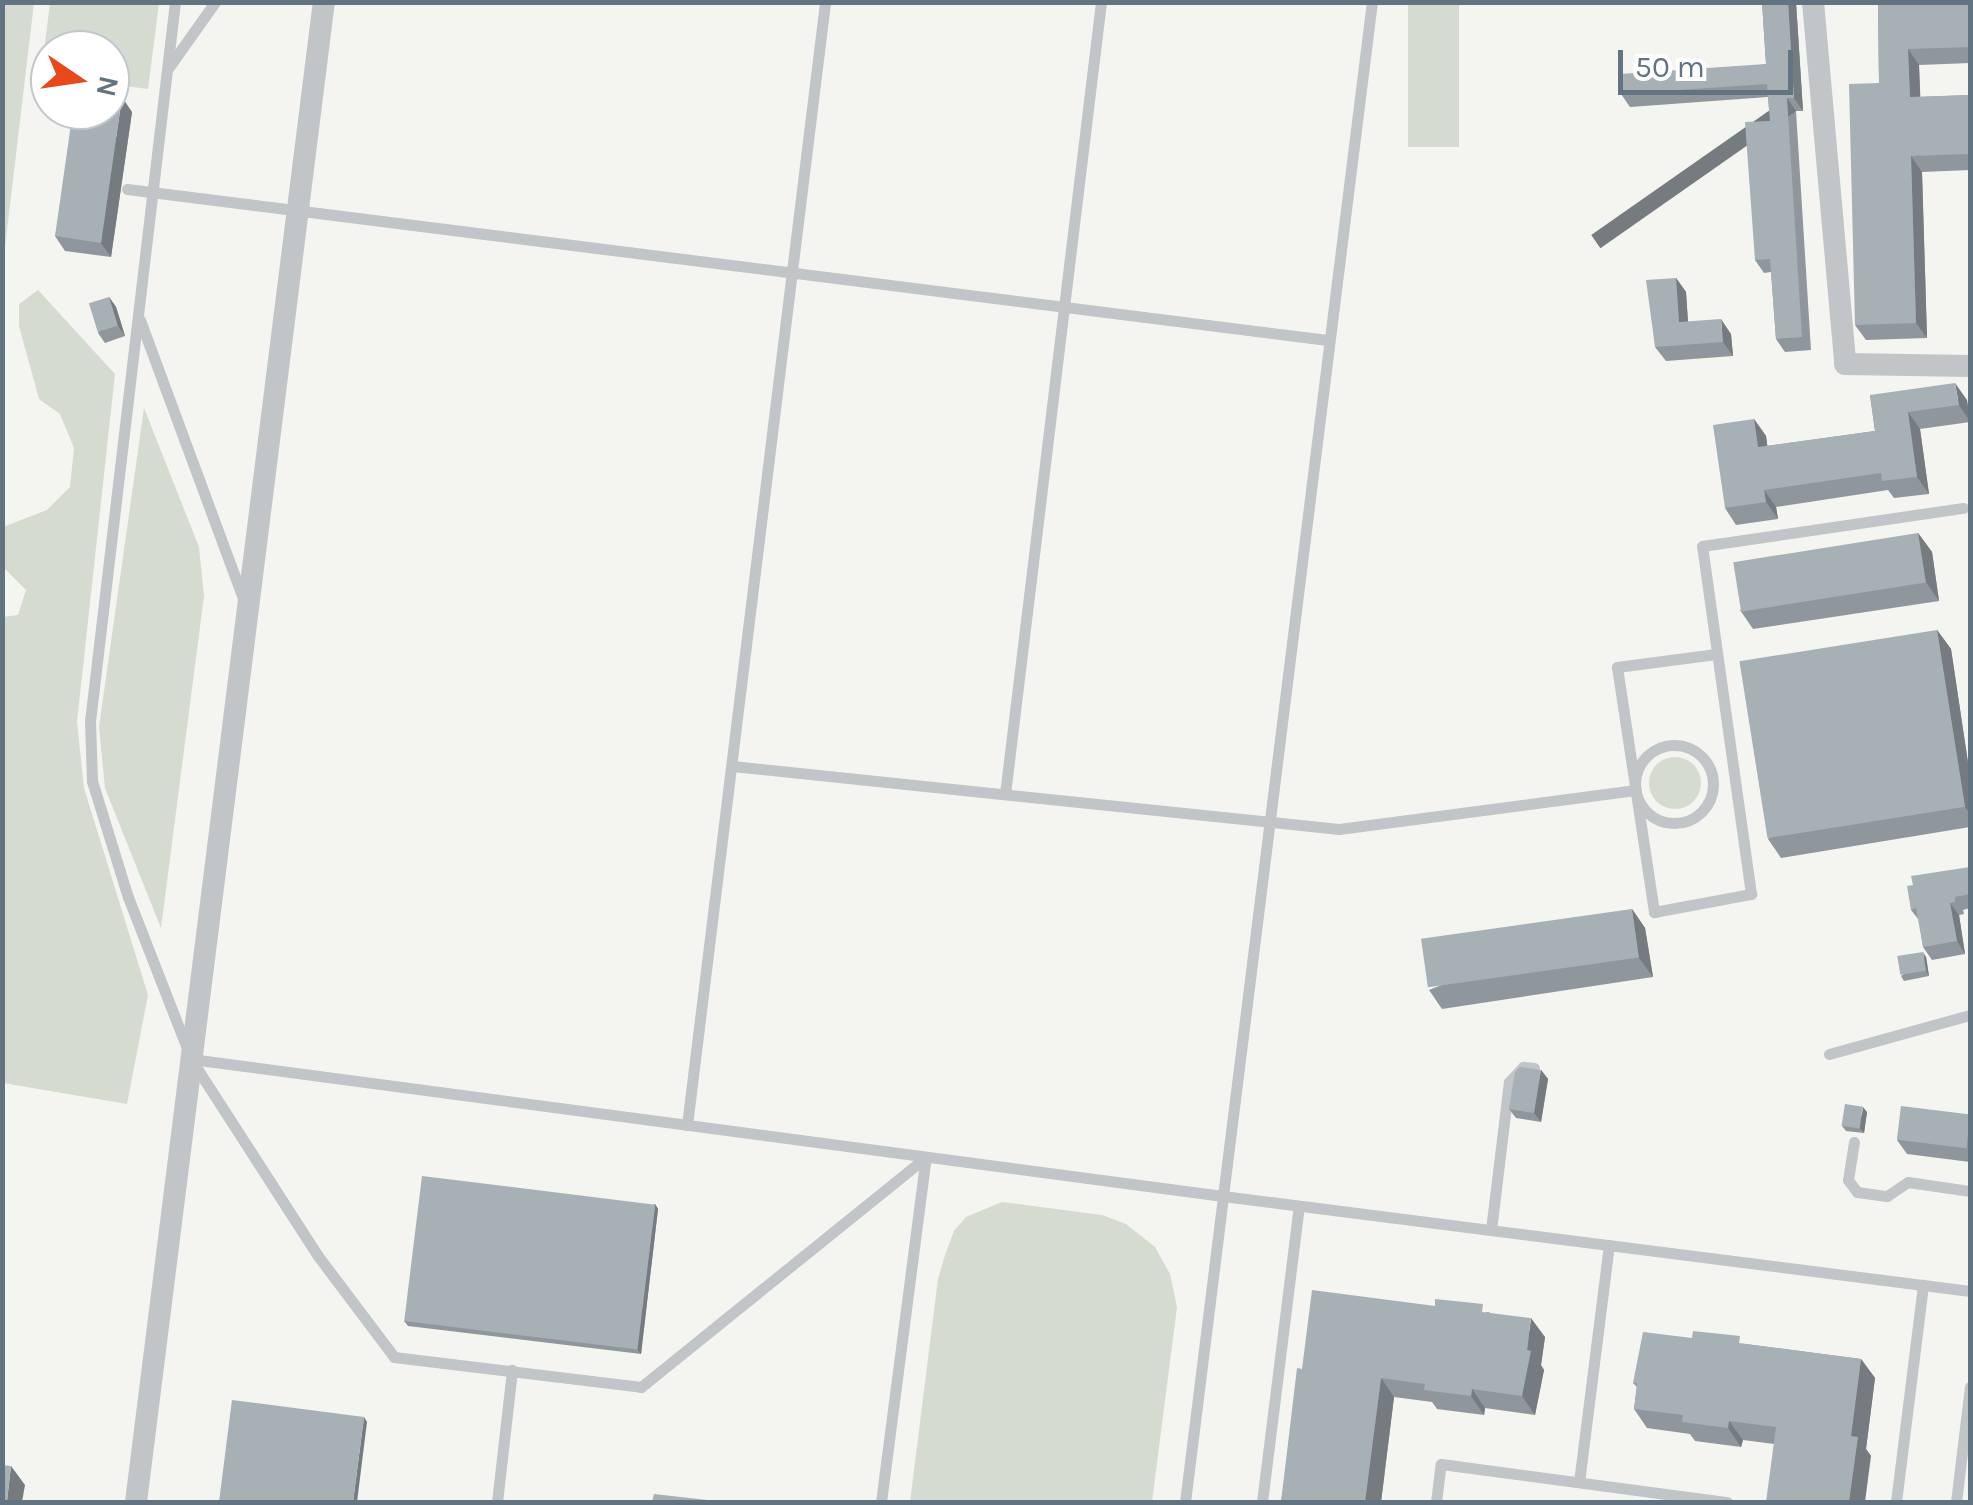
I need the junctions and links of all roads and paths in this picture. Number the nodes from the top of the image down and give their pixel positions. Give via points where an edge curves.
1 (175, 2) edge
2 (215, 2) edge
3 (324, 2) edge
4 (825, 2) edge
5 (1101, 2) edge
6 (1372, 2) edge
7 (1813, 2) edge
8 (167, 71) junction
9 (127, 189) dead end
10 (150, 192) junction
11 (298, 211) junction
12 (790, 274) junction
13 (1063, 308) junction
14 (138, 316) junction
15 (1328, 340) junction
16 (1970, 366) edge
17 (1964, 508) dead end
18 (248, 610) junction
19 (1716, 654) junction
20 (732, 766) junction
21 (1732, 772) junction
22 (1712, 775) junction
23 (1635, 790) junction
24 (1004, 794) junction
25 (1272, 822) junction
26 (1970, 1015) edge
27 (1829, 1054) dead end
28 (192, 1058) junction
29 (1534, 1068) edge
30 (687, 1124) junction
31 (1854, 1142) dead end
32 (926, 1157) junction
33 (1970, 1191) edge
34 (1223, 1196) junction
35 (1299, 1206) junction
36 (1491, 1230) junction
37 (1609, 1245) junction
38 (1923, 1285) junction
39 (1970, 1291) edge
40 (512, 1370) junction
41 (1970, 1388) edge
42 (1579, 1482) junction
43 (136, 1502) edge
44 (496, 1502) edge
45 (881, 1502) edge
46 (1185, 1502) edge
47 (1262, 1502) edge
48 (1436, 1502) edge
49 (1727, 1502) edge
50 (1896, 1502) edge
51 (1956, 1502) edge

1 - 8 lane
2 - 8 lane
3 - 11 street
4 - 12 lane
5 - 13 lane
6 - 15 lane
7 - 16 street via 1845,364
8 - 10 lane
9 - 10 lane
10 - 11 lane
10 - 14 lane
11 - 12 lane
11 - 18 street
12 - 13 lane
12 - 20 lane
13 - 15 lane
13 - 24 lane
14 - 18 lane
14 - 28 lane via 90,721 92,782 128,897
15 - 25 lane
17 - 19 lane via 1702,546
18 - 28 street
19 - 21 lane
19 - 23 lane via 1617,667
20 - 24 lane
20 - 30 lane
21 - 22 lane
21 - 23 lane via 1750,894 1654,912
22 - 23 lane via 1692,748 1675,744 1644,758
22 - 23 lane via 1704,809 1672,824 1655,819
23 - 25 lane via 1373,827
24 - 25 lane
25 - 34 lane
26 - 27 lane
28 - 30 lane
28 - 40 lane via 318,1256 394,1356
28 - 43 street
29 - 36 lane via 1522,1067 1509,1082
30 - 32 lane
31 - 33 lane via 1848,1180 1857,1192 1886,1196 1908,1182
32 - 34 lane
32 - 40 lane via 641,1387
32 - 45 lane
34 - 35 lane
34 - 46 lane
35 - 36 lane
35 - 47 lane
36 - 37 lane
37 - 38 lane
37 - 42 lane
38 - 39 lane
38 - 50 lane
40 - 44 lane
41 - 51 lane
42 - 48 lane via 1441,1464
42 - 49 lane

